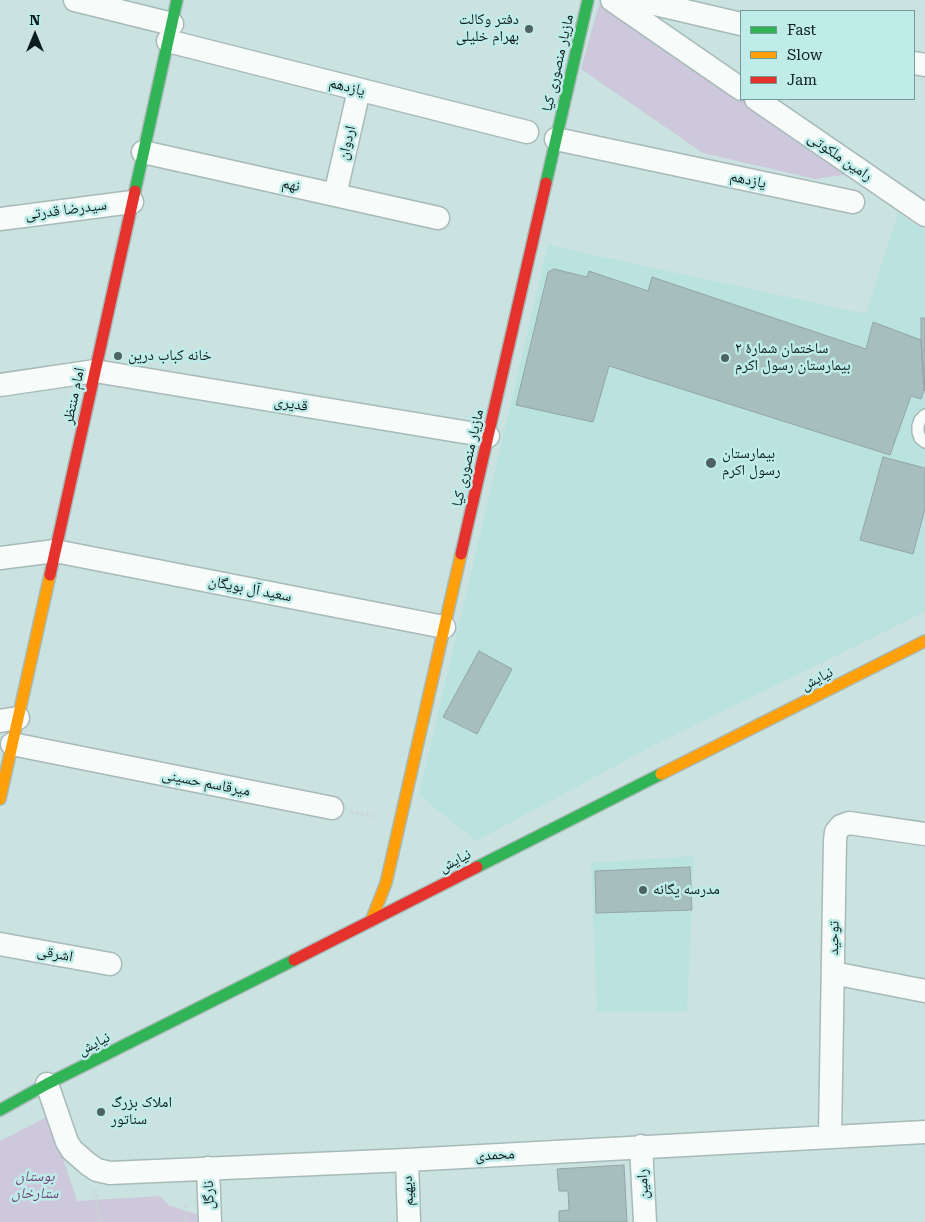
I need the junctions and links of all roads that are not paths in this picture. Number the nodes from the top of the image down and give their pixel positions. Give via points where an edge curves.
1 (75, 0) edge
2 (177, 0) edge
3 (588, 0) edge
4 (612, 0) edge
5 (638, 0) edge
6 (740, 24) edge
7 (170, 33) junction
8 (740, 88) edge
9 (359, 90) junction
10 (757, 100) edge
11 (527, 132) dead end
12 (556, 139) junction
13 (143, 152) junction
14 (336, 195) junction
15 (132, 202) junction
16 (852, 202) dead end
17 (925, 215) edge
18 (438, 218) dead end
19 (0, 219) edge
20 (95, 371) junction
21 (0, 385) edge
22 (925, 415) edge
23 (488, 436) junction
24 (925, 442) edge
25 (55, 551) junction
26 (0, 558) edge
27 (444, 627) junction
28 (925, 641) edge
29 (9, 719) edge
30 (12, 744) junction
31 (0, 799) edge
32 (332, 808) road end
33 (925, 834) edge
34 (371, 921) junction
35 (0, 944) edge
36 (110, 964) dead end
37 (833, 973) junction
38 (925, 991) edge
39 (47, 1084) junction
40 (0, 1110) edge
41 (925, 1132) edge
42 (830, 1136) junction
43 (641, 1146) junction
44 (406, 1160) junction
45 (208, 1168) junction
46 (210, 1222) edge
47 (409, 1222) edge
48 (645, 1222) edge

1 - 7 street, یازدهم
2 - 7 main road, امام منتظر
3 - 12 main road, مازیار منصوری کیا
4 - 8 street
5 - 6 street
7 - 9 street, یازدهم
7 - 13 main road, امام منتظر
9 - 11 street, یازدهم
9 - 14 street, اردوان
10 - 17 street, رامین ملکوتی
12 - 16 street, یازدهم
12 - 23 main road, مازیار منصوری کیا
13 - 14 street, نهم
13 - 15 main road, امام منتظر
14 - 18 street, نهم
15 - 19 street, سیدرضا قدرتی
15 - 20 main road, امام منتظر
20 - 21 street, قدیری
20 - 23 street, قدیری
20 - 25 main road, امام منتظر
22 - 24 lane via 918,426 920,438
23 - 27 main road, مازیار منصوری کیا
25 - 26 street, سعید آل بویگان
25 - 27 street, سعید آل بویگان
25 - 29 main road, امام منتظر
27 - 34 main road, مازیار منصوری کیا via 386,884
28 - 34 main road, نیایش
29 - 30 main road, امام منتظر
30 - 31 main road, امام منتظر
30 - 32 street, میرقاسم حسینی
33 - 37 street, توحید via 849,823 836,832
34 - 39 main road, نیایش
35 - 36 street, اشرقی
37 - 38 street
37 - 42 street, توحید
39 - 40 main road, نیایش
39 - 45 street, محمدی via 72,1150 98,1170 110,1173
41 - 42 street, محمدی
42 - 43 street, محمدی
43 - 44 street, محمدی
43 - 48 street, رامین
44 - 45 street, محمدی
44 - 47 street, دیهیم
45 - 46 street, نارگل

